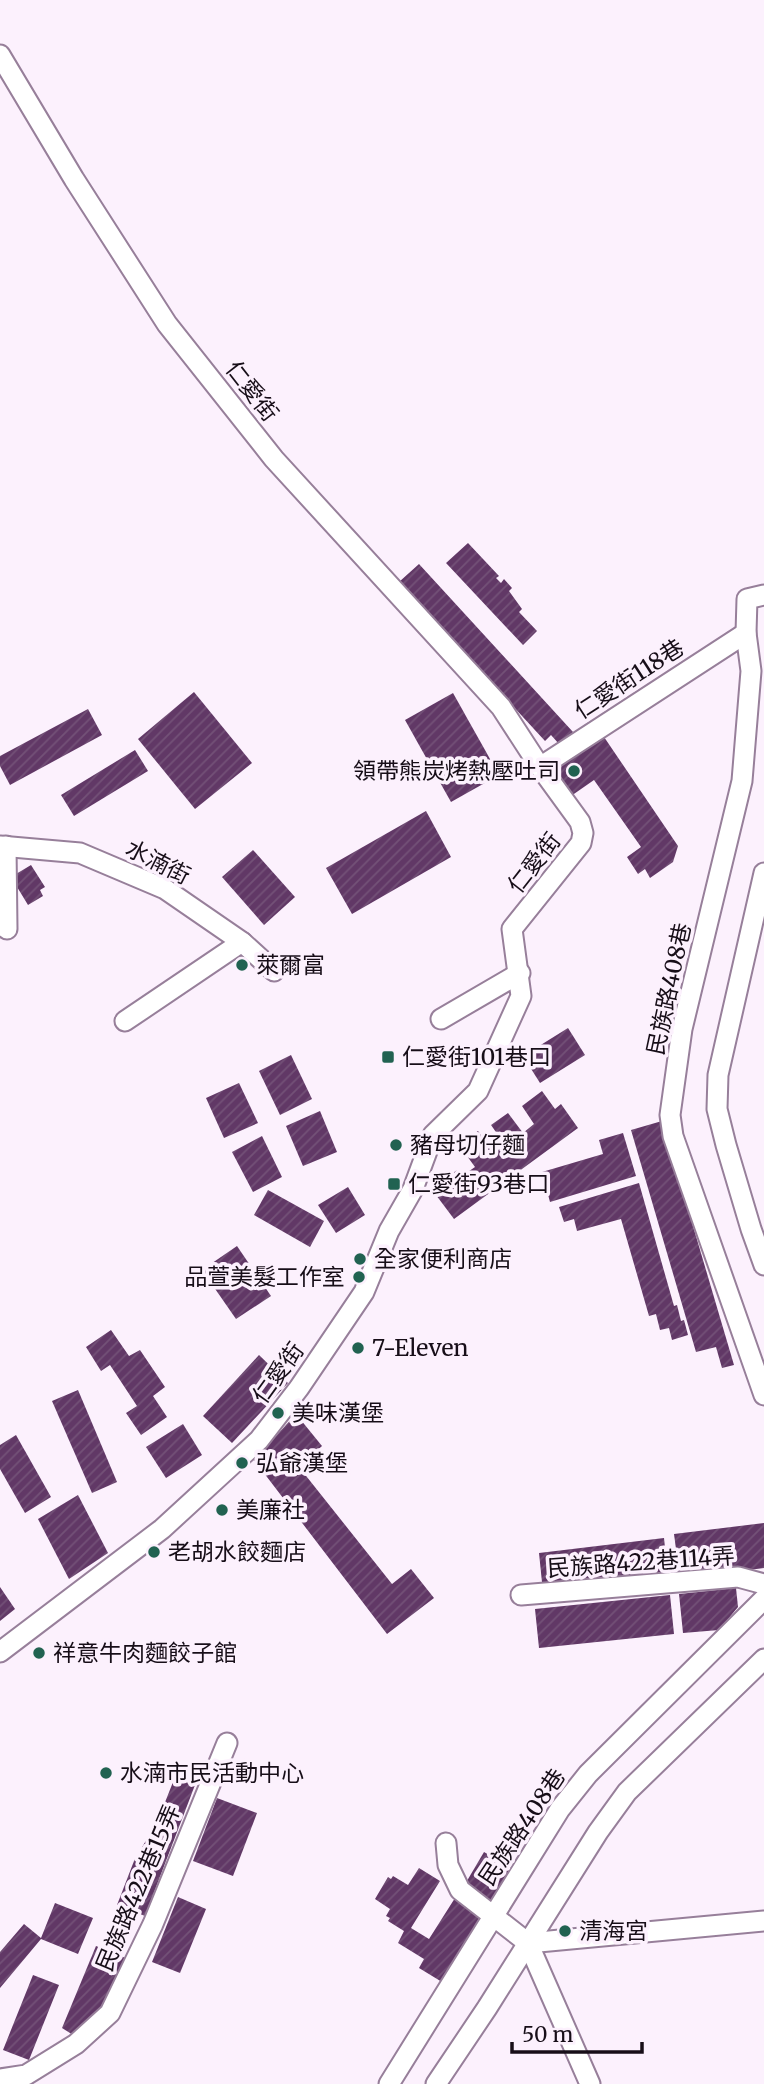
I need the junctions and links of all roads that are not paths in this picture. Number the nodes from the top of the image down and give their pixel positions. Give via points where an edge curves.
1 (0, 55) edge
2 (764, 595) edge
3 (746, 633) junction
4 (540, 767) junction
5 (3, 846) edge
6 (764, 873) edge
7 (7, 929) dead end
8 (242, 942) junction
9 (274, 971) dead end
10 (520, 973) junction
11 (441, 1019) dead end
12 (125, 1021) dead end
13 (764, 1265) edge
14 (764, 1395) edge
15 (764, 1584) edge
16 (521, 1595) dead end
17 (764, 1599) edge
18 (0, 1652) edge
19 (764, 1659) edge
20 (227, 1743) dead end
21 (446, 1843) dead end
22 (493, 1916) junction
23 (764, 1921) edge
24 (528, 1943) junction
25 (0, 2079) edge
26 (389, 2084) edge
27 (436, 2084) edge
28 (590, 2084) edge

1 - 4 street, 仁愛街 via 167,324 274,459 502,707
2 - 3 street, 民族路408巷 via 747,599
3 - 4 street, 仁愛街118巷
3 - 14 street, 民族路408巷 via 751,671 742,781 682,1029 670,1115 673,1136
4 - 10 street, 仁愛街 via 583,833 581,843 512,929
5 - 7 street
5 - 8 street, 水湳街 via 80,853 165,889
6 - 13 street via 718,1074 718,1108
8 - 9 street, 水湳街
8 - 12 street
10 - 11 street
10 - 18 street, 仁愛街 via 521,996 478,1091 433,1135 413,1189 363,1292 299,1388 259,1440 162,1529
15 - 16 street, 民族路422巷114弄 via 738,1577
17 - 22 street, 民族路408巷 via 588,1774 560,1809
19 - 24 street via 627,1792
20 - 25 street, 民族路422巷15弄 via 153,1924 110,2013 76,2044 26,2075
21 - 22 street via 448,1865 460,1890
22 - 24 street
22 - 26 street, 民族路408巷
23 - 24 street
24 - 27 street
24 - 28 street

